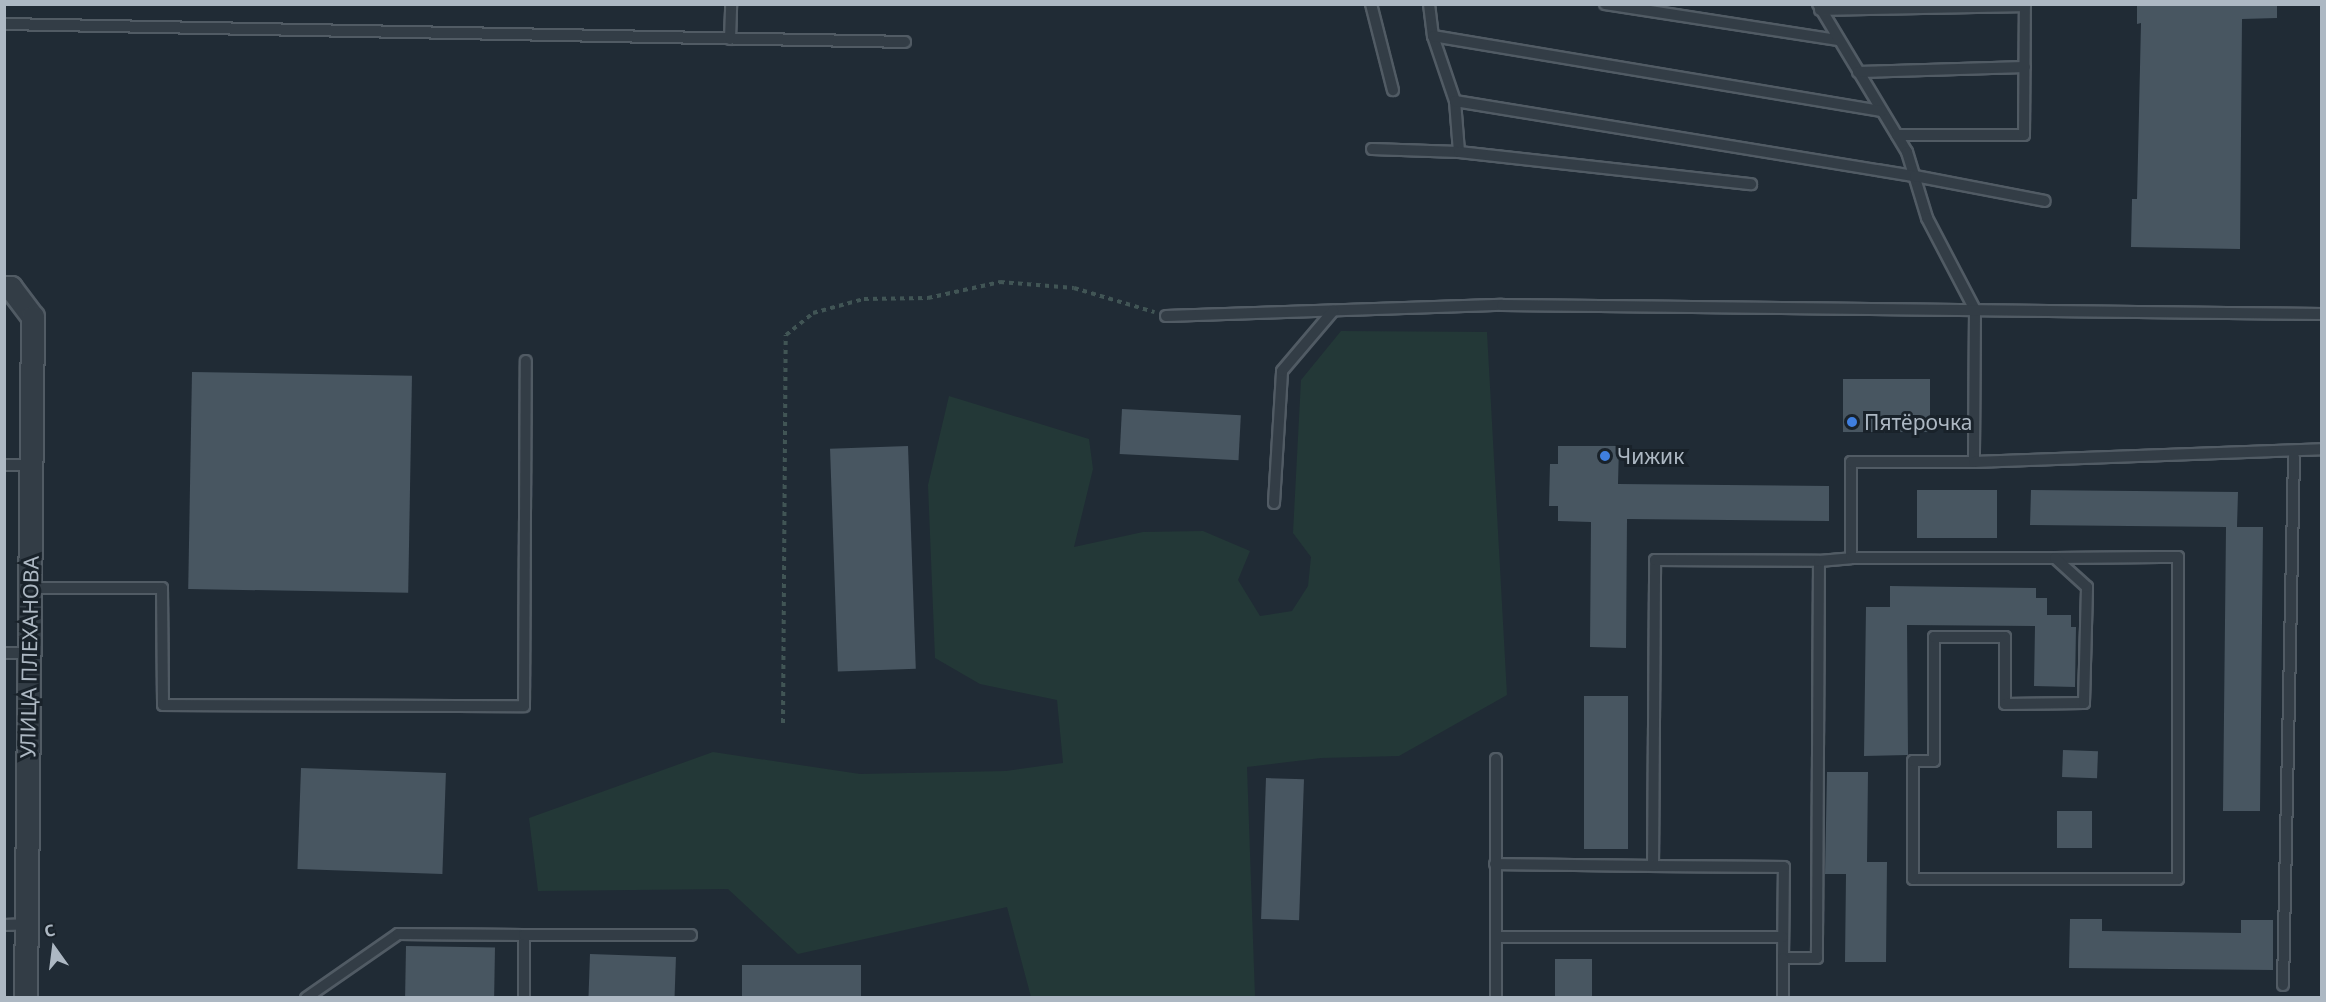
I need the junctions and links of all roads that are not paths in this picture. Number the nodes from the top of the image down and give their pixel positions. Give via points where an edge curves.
1 (731, 4) edge
2 (1371, 4) edge
3 (1429, 4) edge
4 (1605, 4) edge
5 (2025, 5) edge
6 (1819, 7) edge
7 (4, 24) edge
8 (1433, 36) junction
9 (730, 39) junction
10 (1838, 40) junction
11 (905, 42) dead end
12 (2025, 68) junction
13 (1858, 72) junction
14 (1393, 90) dead end
15 (1455, 101) junction
16 (1882, 111) junction
17 (1897, 135) junction
18 (1372, 149) dead end
19 (1459, 152) junction
20 (1915, 176) junction
21 (1751, 184) dead end
22 (2045, 201) dead end
23 (4, 288) edge
24 (1975, 310) junction
25 (1334, 311) junction
26 (2322, 314) edge
27 (1166, 316) road end
28 (526, 361) dead end
29 (2322, 449) edge
30 (2294, 457) dead end
31 (1974, 462) junction
32 (4, 465) edge
33 (31, 465) junction
34 (1274, 503) dead end
35 (1851, 558) junction
36 (2055, 558) junction
37 (1819, 561) junction
38 (30, 588) junction
39 (4, 653) edge
40 (29, 653) junction
41 (1496, 759) dead end
42 (1495, 864) junction
43 (1653, 866) junction
44 (16, 925) edge
45 (524, 935) junction
46 (691, 935) dead end
47 (1783, 936) junction
48 (1496, 937) junction
49 (1783, 958) junction
50 (2283, 985) dead end
51 (26, 998) edge
52 (306, 998) edge
53 (524, 998) edge
54 (1496, 998) edge
55 (1783, 998) edge

1 - 9 lane
2 - 14 lane
3 - 8 lane
4 - 10 lane
5 - 6 lane
5 - 12 lane
6 - 10 lane
7 - 9 lane
8 - 15 lane
8 - 16 lane
9 - 11 lane
10 - 13 lane
12 - 13 lane
12 - 17 lane via 2024,135
13 - 16 lane
15 - 19 lane
15 - 20 lane
16 - 17 lane
17 - 20 lane
18 - 19 lane
19 - 21 lane
20 - 22 lane
20 - 24 lane via 1927,218
23 - 33 street, УЛИЦА ПЛЕХАНОВА via 11,288 33,316
24 - 25 lane via 1502,305
24 - 26 lane
24 - 31 lane
25 - 27 lane
25 - 34 lane via 1282,371
28 - 38 lane via 524,706 163,705 162,588
29 - 31 lane
30 - 50 lane
31 - 35 lane via 1851,462
32 - 33 lane
33 - 38 street, УЛИЦА ПЛЕХАНОВА
35 - 36 lane
35 - 37 lane
36 - 36 lane via 2178,557 2178,879 1913,879 1914,761 1934,761 1934,637 2005,637 2005,704 2084,703 2087,588
37 - 43 lane via 1655,561
37 - 49 lane via 1817,958
38 - 40 street, УЛИЦА ПЛЕХАНОВА
39 - 40 lane
40 - 44 street, УЛИЦА ПЛЕХАНОВА
41 - 42 lane
42 - 43 lane
42 - 48 lane
43 - 47 lane via 1784,867
44 - 51 street, УЛИЦА ПЛЕХАНОВА
45 - 46 lane
45 - 52 lane via 398,934
45 - 53 lane
47 - 48 lane
47 - 49 lane
48 - 54 lane
49 - 55 lane

